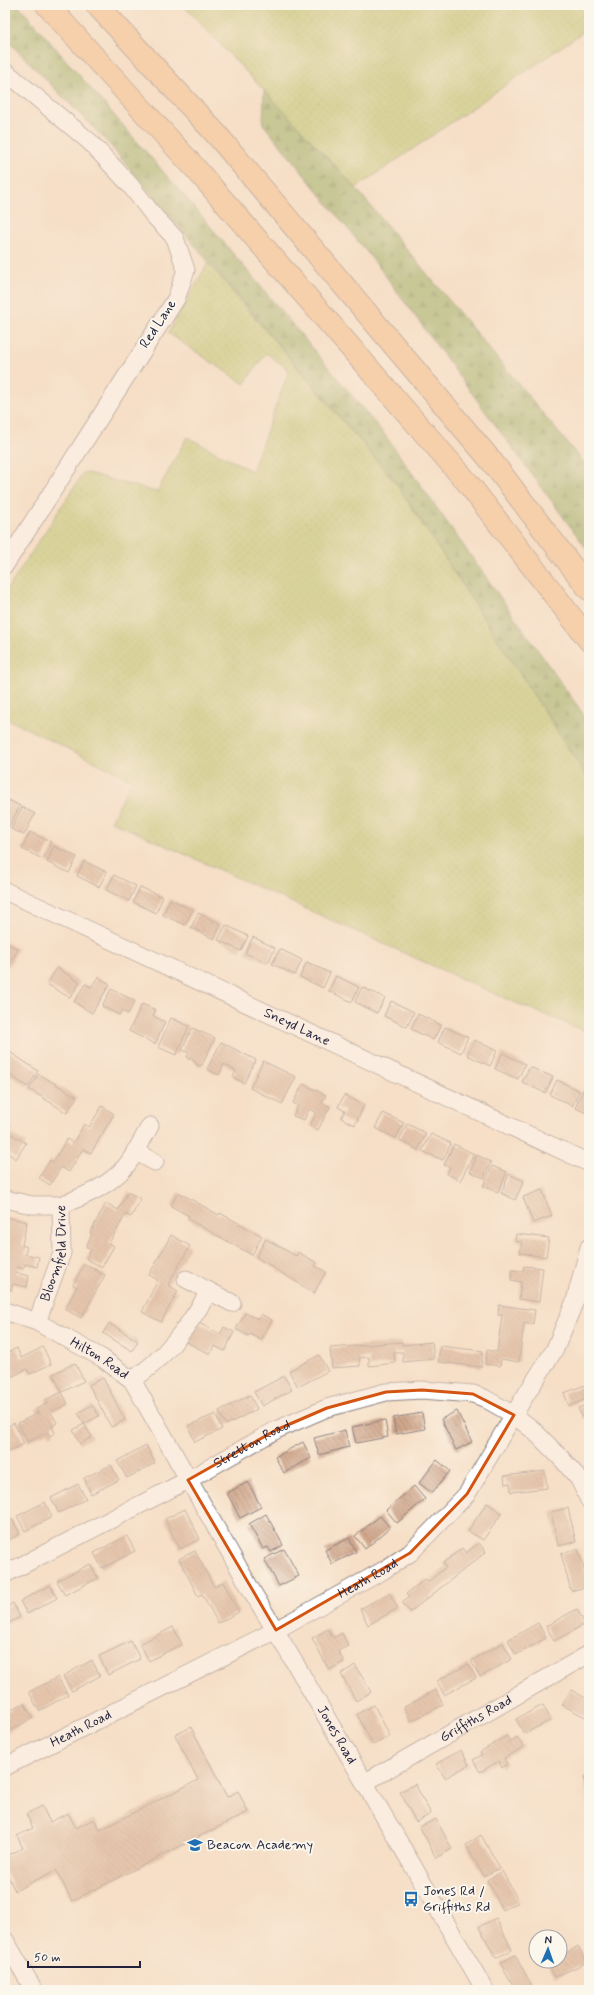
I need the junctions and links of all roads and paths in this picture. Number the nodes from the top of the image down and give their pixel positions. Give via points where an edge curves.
1 (47, 5) edge
2 (97, 5) edge
3 (5, 71) edge
4 (5, 565) edge
5 (589, 589) edge
6 (589, 640) edge
7 (5, 891) edge
8 (150, 1126) dead end
9 (135, 1151) junction
10 (155, 1162) dead end
11 (589, 1163) edge
12 (5, 1199) edge
13 (60, 1205) junction
14 (589, 1247) edge
15 (186, 1279) dead end
16 (209, 1291) junction
17 (232, 1303) dead end
18 (5, 1311) edge
19 (37, 1322) junction
20 (132, 1380) junction
21 (514, 1415) junction
22 (188, 1480) junction
23 (589, 1500) edge
24 (5, 1574) edge
25 (276, 1630) junction
26 (589, 1654) edge
27 (5, 1767) edge
28 (364, 1784) junction
29 (5, 1941) edge
30 (34, 1990) edge
31 (485, 1990) edge

1 - 6 highway via 195,168 467,482
2 - 5 highway via 217,135 494,463
3 - 4 street, Red Lane via 90,142 130,185 154,216 176,238 186,270 176,299
7 - 11 street, Sneyd Lane
8 - 9 street, Bloomfield Drive
9 - 10 street
9 - 13 street, Bloomfield Drive via 127,1165 100,1188
12 - 13 street via 32,1206
13 - 19 street, Bloomfield Drive via 62,1253
14 - 21 street, Heath Road via 575,1301 555,1349
15 - 16 street
16 - 17 street
16 - 20 street via 199,1310 167,1349 146,1371
18 - 19 street, Hilton Road
19 - 20 street, Hilton Road via 102,1358
20 - 22 street, Hilton Road
21 - 22 street, Stretton Road via 473,1394 422,1390 386,1392 327,1408 283,1427
21 - 23 street, Stretton Road via 561,1458 579,1479
21 - 25 street, Heath Road via 467,1494 410,1553
22 - 24 street, Stretton Road
22 - 25 street, Jones Road
25 - 27 street, Heath Road
25 - 28 street, Jones Road
26 - 28 street, Griffiths Road
28 - 31 street, Jones Road
29 - 30 street

